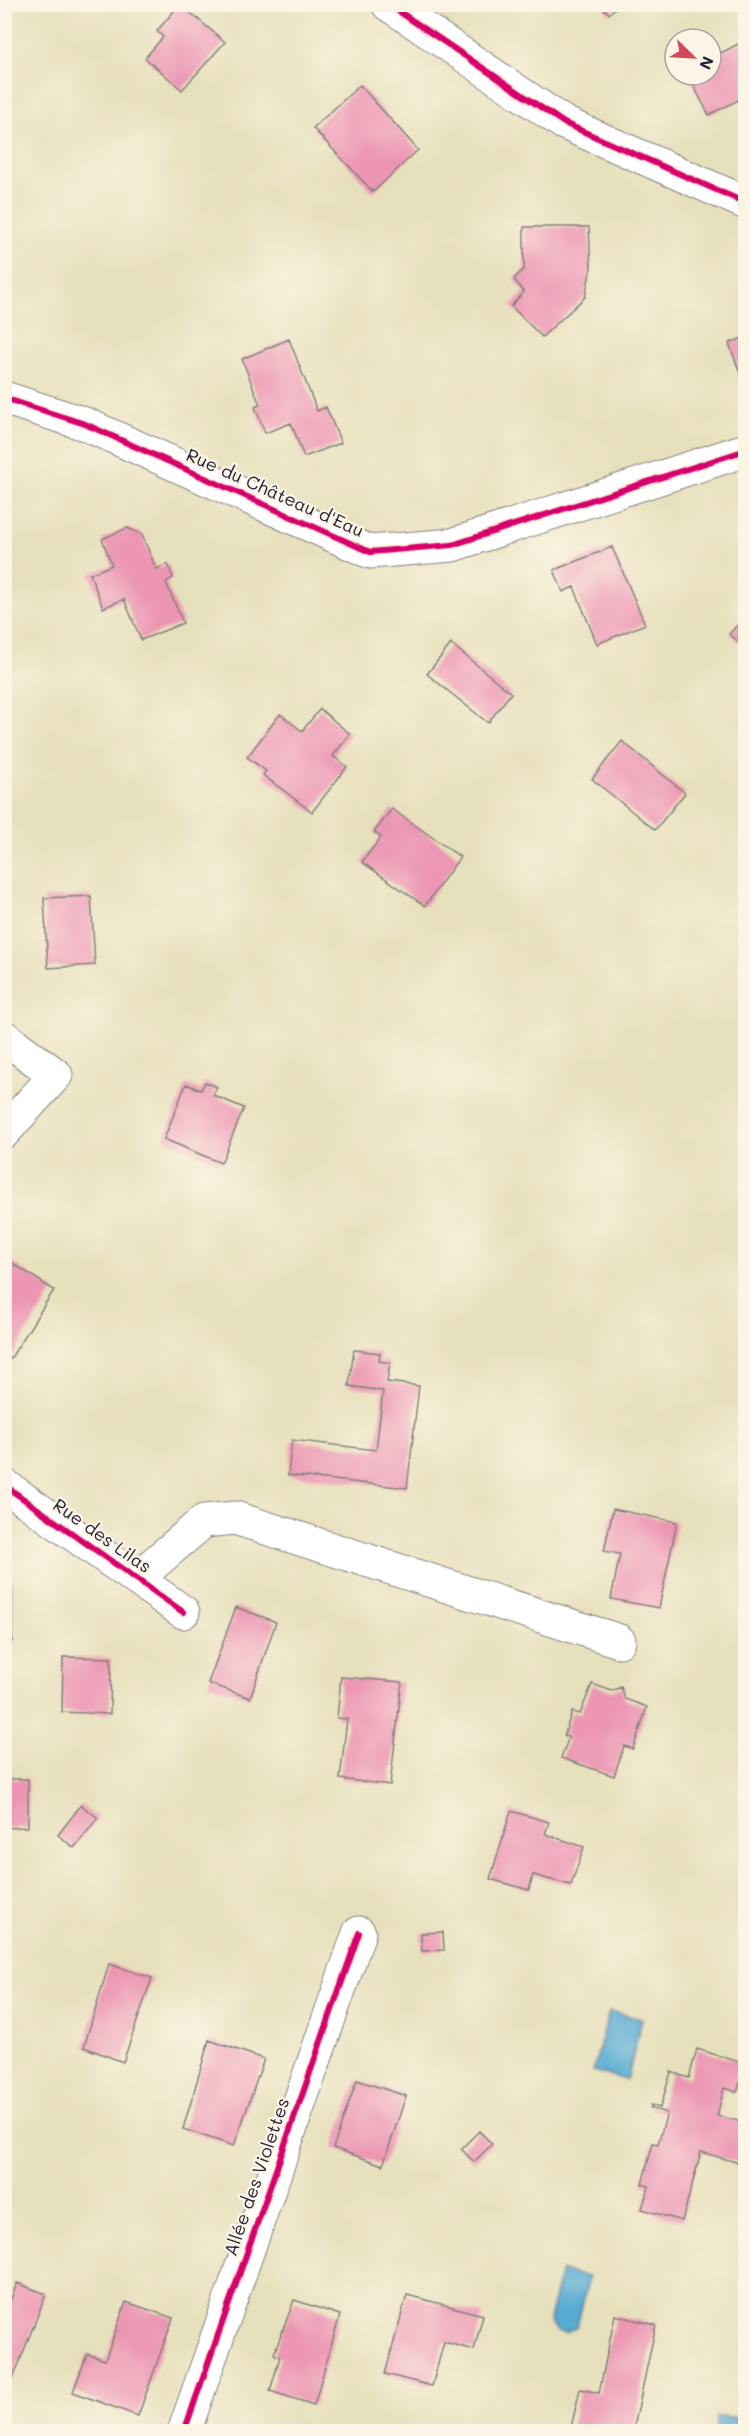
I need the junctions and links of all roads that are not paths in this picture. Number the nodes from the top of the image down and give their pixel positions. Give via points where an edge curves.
1 (388, 4) edge
2 (746, 203) edge
3 (4, 398) edge
4 (746, 450) edge
5 (4, 1037) edge
6 (4, 1132) edge
7 (4, 1485) edge
8 (136, 1579) junction
9 (183, 1612) dead end
10 (619, 1641) dead end
11 (359, 1933) dead end
12 (184, 2432) edge

1 - 2 street via 564,123
3 - 4 street, Rue du Château d'Eau via 85,424 370,552 452,545
5 - 6 street via 56,1075
7 - 8 street, Rue des Lilas
8 - 9 street, Rue des Lilas
8 - 10 street, Rue des Lilas via 204,1521 236,1518
11 - 12 street, Allée des Violettes

